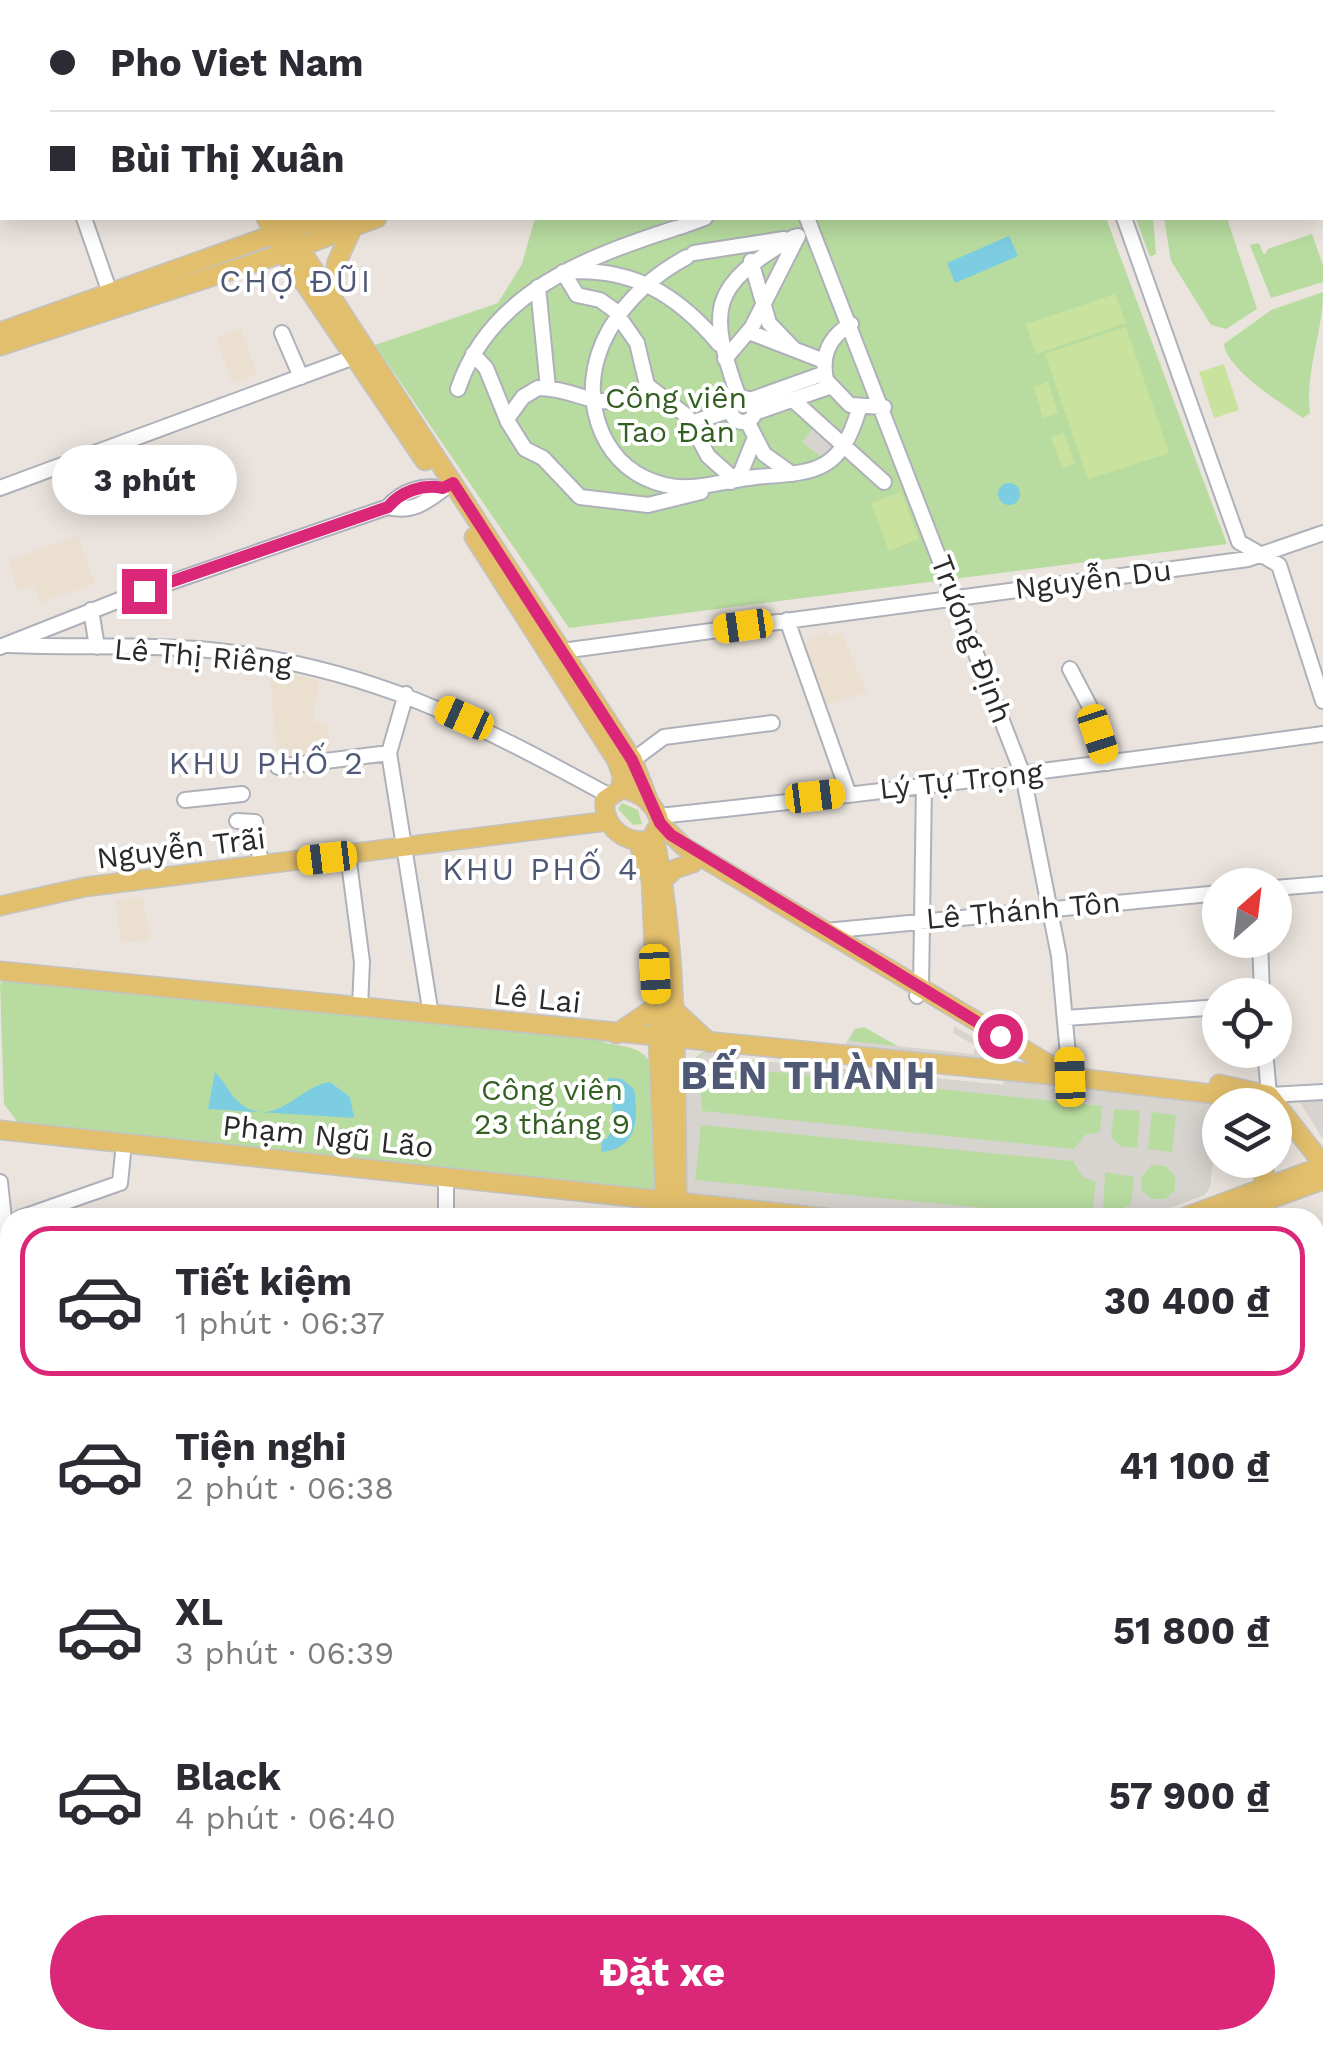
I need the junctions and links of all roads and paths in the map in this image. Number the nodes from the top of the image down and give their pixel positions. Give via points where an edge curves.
1 (85, 220) edge
2 (318, 220) edge
3 (370, 220) edge
4 (699, 220) edge
5 (1125, 220) edge
6 (277, 225) edge
7 (354, 225) junction
8 (810, 225) edge
9 (796, 237) junction
10 (292, 250) junction
11 (250, 260) junction
12 (751, 261) junction
13 (296, 271) junction
14 (563, 272) junction
15 (646, 284) junction
16 (538, 287) junction
17 (330, 295) junction
18 (112, 300) junction
19 (766, 300) junction
20 (618, 315) junction
21 (851, 324) junction
22 (0, 332) edge
23 (749, 332) junction
24 (282, 333) dead end
25 (719, 344) junction
26 (0, 346) edge
27 (794, 350) junction
28 (473, 354) junction
29 (354, 356) junction
30 (725, 360) junction
31 (826, 374) junction
32 (300, 377) junction
33 (647, 384) junction
34 (548, 388) junction
35 (458, 389) dead end
36 (792, 400) junction
37 (594, 402) junction
38 (884, 407) junction
39 (859, 408) junction
40 (742, 410) junction
41 (507, 419) junction
42 (693, 427) junction
43 (754, 440) junction
44 (843, 446) junction
45 (797, 477) junction
46 (735, 480) junction
47 (884, 482) dead end
48 (448, 486) junction
49 (0, 488) edge
50 (1323, 532) edge
51 (1263, 554) junction
52 (957, 597) junction
53 (91, 610) junction
54 (787, 620) junction
55 (5, 646) edge
56 (96, 647) junction
57 (562, 651) junction
58 (1070, 669) dead end
59 (406, 694) junction
60 (1323, 701) edge
61 (772, 722) dead end
62 (1323, 734) edge
63 (390, 754) junction
64 (632, 760) junction
65 (1108, 763) junction
66 (278, 767) dead end
67 (1023, 775) junction
68 (924, 783) junction
69 (614, 792) junction
70 (848, 792) junction
71 (242, 794) dead end
72 (185, 800) dead end
73 (237, 821) dead end
74 (608, 821) junction
75 (653, 826) junction
76 (404, 848) junction
77 (348, 855) junction
78 (694, 863) junction
79 (261, 866) junction
80 (663, 880) junction
81 (1323, 884) edge
82 (1292, 887) edge
83 (1202, 894) edge
84 (0, 906) edge
85 (1050, 908) junction
86 (920, 919) junction
87 (826, 931) junction
88 (0, 971) edge
89 (919, 993) junction
90 (664, 1007) junction
91 (360, 1008) junction
92 (1202, 1009) edge
93 (431, 1014) junction
94 (1066, 1018) junction
95 (616, 1034) junction
96 (666, 1039) junction
97 (711, 1043) junction
98 (668, 1076) junction
99 (1050, 1076) junction
100 (1070, 1077) junction
101 (1323, 1092) edge
102 (1202, 1093) edge
103 (1292, 1096) edge
104 (0, 1130) edge
105 (1292, 1139) edge
106 (1292, 1141) edge
107 (124, 1142) junction
108 (446, 1176) junction
109 (1320, 1176) edge
110 (1263, 1178) edge
111 (0, 1182) edge
112 (1261, 1194) junction
113 (3, 1208) edge
114 (49, 1208) edge
115 (446, 1208) edge
116 (665, 1208) edge
117 (672, 1208) edge
118 (1215, 1208) edge
119 (1237, 1208) edge

1 - 18 street
2 - 6 main road
3 - 7 main road
4 - 14 street
5 - 51 street via 1239,542
6 - 10 main road
6 - 18 main road
7 - 10 main road
7 - 17 main road
8 - 9 street
8 - 21 street, Trương Định
9 - 12 street
9 - 15 street via 690,255
9 - 19 street
10 - 11 main road
10 - 13 main road
10 - 17 main road
11 - 13 main road
11 - 18 main road
12 - 19 street
12 - 25 street via 726,292
13 - 29 main road
14 - 15 street via 613,273
14 - 16 street
14 - 20 street via 577,294 605,302
15 - 20 street
15 - 25 street via 678,300
16 - 28 street via 504,314
16 - 34 street
17 - 48 main road
18 - 22 main road
18 - 26 main road
19 - 23 street
19 - 27 street via 772,328
20 - 33 street via 636,343
20 - 37 street via 598,358
21 - 31 street via 833,338
21 - 38 street, Trương Định
23 - 27 street
23 - 30 street
24 - 32 street
25 - 30 street
27 - 31 street
28 - 35 street
28 - 41 street via 486,368
29 - 32 street
29 - 48 main road
30 - 40 street
31 - 36 street
31 - 39 street via 843,402
31 - 40 street
32 - 49 street
33 - 37 street via 625,398
33 - 42 street
34 - 37 street
34 - 41 street via 527,393
36 - 40 street
36 - 44 street
37 - 46 street via 610,448 644,478 680,487
38 - 39 street
38 - 52 street, Trương Định
39 - 44 street
40 - 42 street
40 - 43 street
41 - 46 street via 525,449 589,500 662,504
42 - 46 street via 708,456
43 - 45 street
43 - 46 street
44 - 45 street
44 - 47 street
45 - 46 street
48 - 53 street via 435,499 402,511 388,507
48 - 57 main road
48 - 69 main road via 616,761
50 - 51 street, Nguyễn Du
51 - 52 street, Nguyễn Du
51 - 60 street via 1278,565
52 - 54 street, Nguyễn Du
52 - 67 street, Trương Định
53 - 55 street
53 - 56 street
54 - 57 street, Nguyễn Du
54 - 70 street
55 - 56 street, Lê Thị Riêng
56 - 59 street, Lê Thị Riêng via 266,658
57 - 64 main road
58 - 65 street
59 - 63 street
59 - 69 street, Lê Thị Riêng
61 - 64 street via 664,737
62 - 65 street, Lý Tự Trọng
63 - 66 street
63 - 76 street
64 - 75 main road
65 - 67 street, Lý Tự Trọng
67 - 68 street, Lý Tự Trọng
67 - 85 street, Trương Định
68 - 70 street, Lý Tự Trọng
68 - 86 street
69 - 74 main road via 604,807
69 - 75 main road via 636,793
70 - 75 street, Lý Tự Trọng
71 - 72 street
73 - 79 street via 255,822
74 - 75 main road via 625,837
74 - 76 main road, Nguyễn Trãi
75 - 78 main road
75 - 80 main road
75 - 87 main road
75 - 90 main road via 650,880
76 - 77 main road, Nguyễn Trãi
76 - 93 street
77 - 79 main road, Nguyễn Trãi
77 - 91 street
78 - 80 main road
78 - 89 main road
79 - 84 main road, Nguyễn Trãi via 85,887
80 - 90 main road
81 - 82 street
83 - 85 street, Lê Thánh Tôn
85 - 86 street, Lê Thánh Tôn
85 - 94 street, Trương Định
86 - 87 street, Lê Thánh Tôn
86 - 89 street
87 - 89 main road
88 - 91 main road, Lê Lai
89 - 99 main road
89 - 100 main road
90 - 95 main road
90 - 96 main road
90 - 97 main road
91 - 93 main road, Lê Lai
92 - 94 street
93 - 95 main road, Lê Lai
94 - 100 street, Trương Định
95 - 96 main road, Lê Lai
95 - 98 main road via 644,1050
96 - 97 main road, Lê Lai
96 - 98 main road
97 - 98 main road
97 - 99 main road, Lê Lai
98 - 117 main road
99 - 100 main road, Lê Lai
100 - 102 main road, Lê Lai
101 - 103 street
104 - 107 main road, Phạm Ngũ Lão
105 - 109 main road
106 - 109 main road
107 - 108 main road, Phạm Ngũ Lão
107 - 114 street via 120,1183
108 - 115 street
108 - 116 main road, Phạm Ngũ Lão
109 - 112 main road
110 - 112 main road
111 - 113 street
112 - 118 main road
112 - 119 main road

